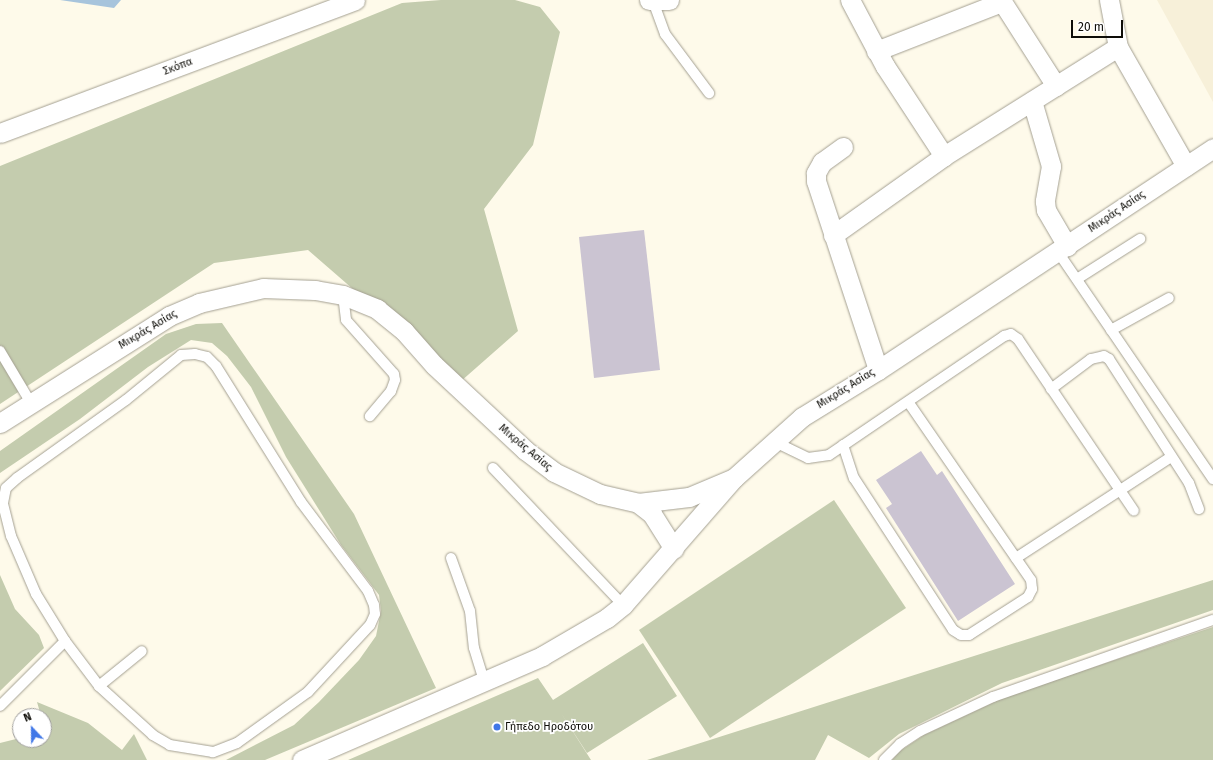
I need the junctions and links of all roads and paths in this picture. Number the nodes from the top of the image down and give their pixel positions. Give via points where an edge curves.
1 (355, 0) edge
2 (657, 0) edge
3 (850, 0) edge
4 (1109, 0) edge
5 (1002, 1) edge
6 (1118, 47) junction
7 (876, 51) junction
8 (1056, 86) junction
9 (709, 93) dead end
10 (1032, 101) junction
11 (0, 133) edge
12 (843, 147) dead end
13 (1213, 148) edge
14 (944, 156) junction
15 (1186, 166) junction
16 (833, 236) junction
17 (1140, 239) dead end
18 (1062, 249) junction
19 (1077, 279) junction
20 (342, 295) junction
21 (1169, 298) dead end
22 (1111, 330) junction
23 (0, 351) edge
24 (878, 370) junction
25 (1051, 389) junction
26 (908, 402) junction
27 (31, 403) junction
28 (370, 416) dead end
29 (0, 423) edge
30 (773, 441) junction
31 (843, 445) junction
32 (1171, 457) junction
33 (493, 468) dead end
34 (734, 478) junction
35 (1213, 479) edge
36 (1118, 490) junction
37 (638, 503) junction
38 (1199, 510) dead end
39 (1134, 511) dead end
40 (674, 549) junction
41 (451, 558) dead end
42 (1016, 558) junction
43 (623, 605) junction
44 (1213, 620) edge
45 (65, 641) junction
46 (142, 651) dead end
47 (484, 680) junction
48 (99, 686) junction
49 (0, 706) edge
50 (302, 760) edge
51 (884, 760) edge

1 - 11 street, Σκόπα
2 - 9 lane via 658,20 671,44
3 - 7 street
4 - 6 street
5 - 7 street
5 - 8 street
6 - 8 street
6 - 15 street
7 - 14 street
8 - 10 street
10 - 14 street
10 - 18 street via 1051,166 1045,201 1046,210
12 - 16 street via 822,162 816,172 816,181
13 - 15 street, Μικράς Ασίας
14 - 16 street
15 - 18 street, Μικράς Ασίας
16 - 24 street
17 - 19 lane
18 - 19 lane
18 - 24 street, Μικράς Ασίας
19 - 22 lane
20 - 27 street, Μικράς Ασίας via 315,290 263,288 199,303 169,316
20 - 28 lane via 346,320 394,374 395,380 391,391
20 - 37 street, Μικράς Ασίας via 377,309 392,321 519,445 554,472 600,494
21 - 22 lane
22 - 35 lane
23 - 27 lane
24 - 30 street, Μικράς Ασίας via 802,417
25 - 26 lane via 1018,339 1011,334 1004,336
25 - 32 lane via 1091,359 1104,356 1109,359
25 - 36 lane
26 - 31 lane
26 - 42 lane
27 - 29 street, Μικράς Ασίας
30 - 31 lane via 808,458 829,455
30 - 34 street, Μικράς Ασίας
31 - 42 lane via 854,478 953,630 961,635 969,635 1028,597 1032,589 1031,580
32 - 36 lane
32 - 38 lane via 1189,483
33 - 43 lane
34 - 37 street, Μικράς Ασίας via 689,498
34 - 40 street
36 - 39 lane
36 - 42 lane
37 - 40 street via 652,514
40 - 43 street
41 - 47 lane via 470,611 474,648
43 - 47 street via 542,656
44 - 51 lane via 993,697 920,731 900,744
45 - 48 lane
45 - 48 lane via 27,576 11,536 3,503 6,488 126,400 181,355 195,354 207,357 216,366 301,502 368,591 375,614 370,625 308,692 237,743 213,752 170,745 153,735
45 - 49 lane
46 - 48 lane
47 - 50 street

